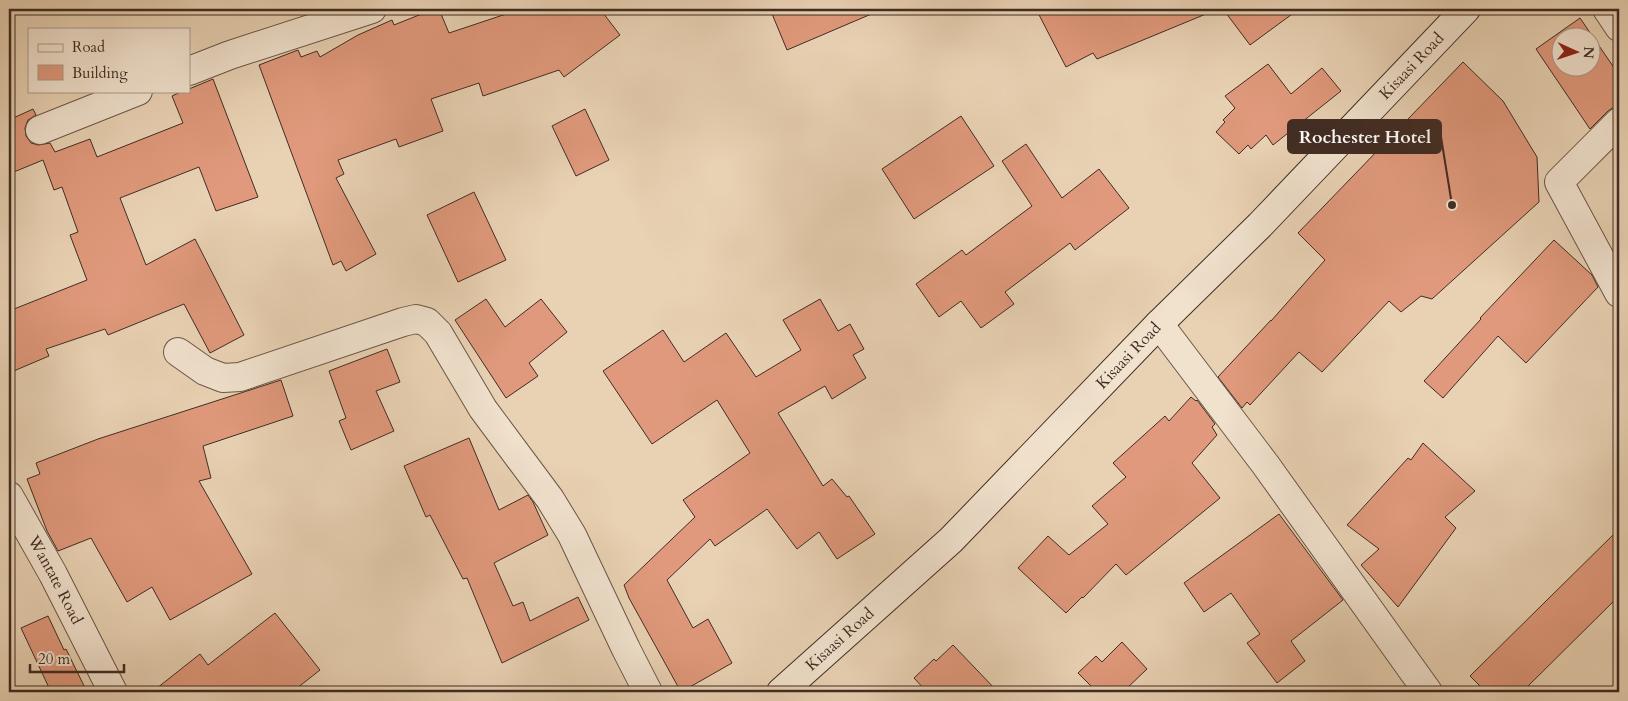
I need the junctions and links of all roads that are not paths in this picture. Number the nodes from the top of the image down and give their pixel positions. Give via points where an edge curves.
1 (372, 9) edge
2 (1466, 9) edge
3 (1607, 9) edge
4 (1619, 27) edge
5 (190, 71) edge
6 (135, 92) edge
7 (1619, 122) edge
8 (40, 130) dead end
9 (1619, 293) edge
10 (1159, 324) junction
11 (178, 352) dead end
12 (9, 496) edge
13 (113, 692) edge
14 (648, 692) edge
15 (781, 692) edge
16 (1428, 692) edge

1 - 5 street
2 - 10 street, Kisaasi Road via 1260,225
3 - 4 street
6 - 8 street
7 - 9 street via 1558,182
10 - 15 street, Kisaasi Road via 951,540
10 - 16 street via 1265,464
11 - 14 street via 223,378 240,377 416,318 427,322 438,333 483,409 550,499 572,535
12 - 13 street, Wantate Road

